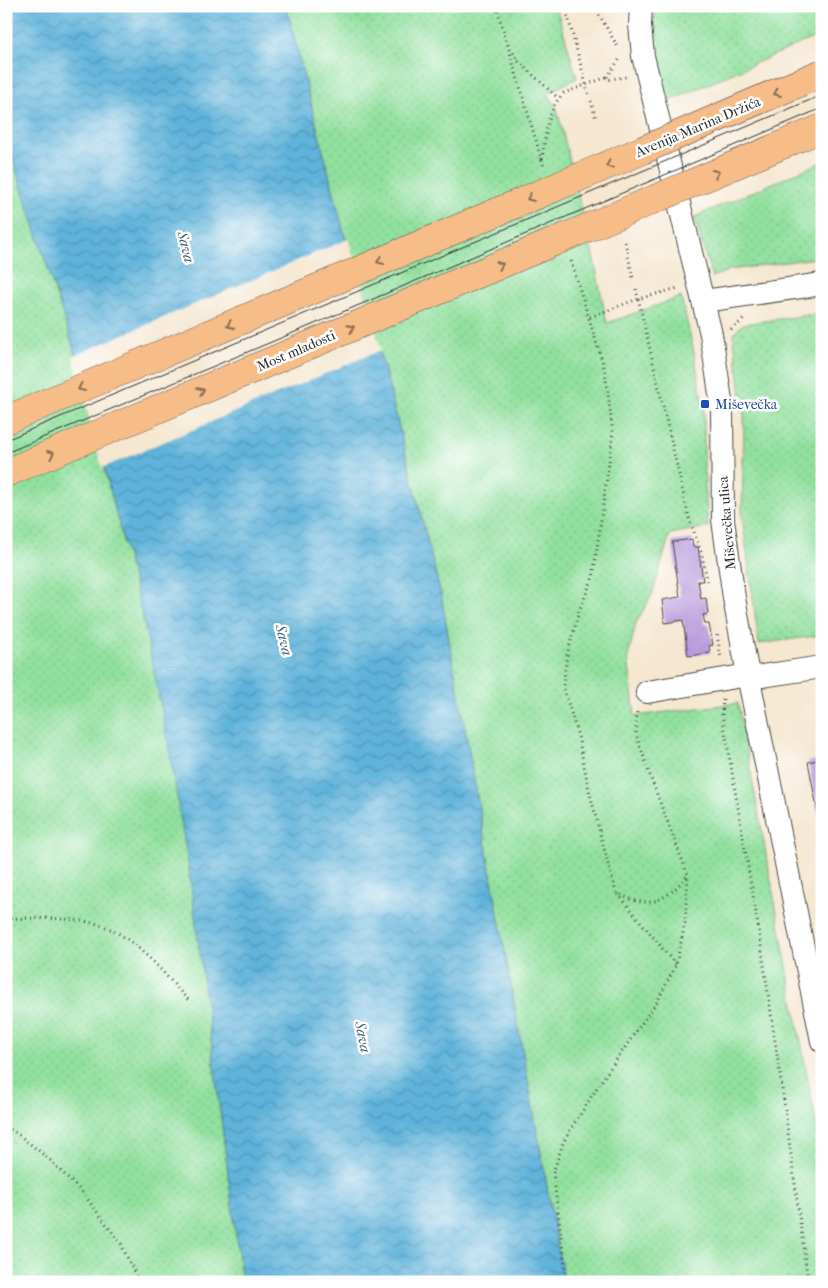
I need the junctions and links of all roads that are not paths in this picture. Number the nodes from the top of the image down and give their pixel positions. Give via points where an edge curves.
1 (641, 6) edge
2 (822, 73) edge
3 (822, 128) edge
4 (822, 284) edge
5 (704, 301) junction
6 (6, 420) edge
7 (6, 473) edge
8 (822, 667) edge
9 (748, 676) junction
10 (647, 692) road end
11 (822, 1041) edge

1 - 5 street, Miševečka ulica via 644,56
2 -> 6 main road, Avenija Marina Držića, bridge
7 -> 3 main road, Most mladosti, bridge
4 - 5 street
5 - 9 street, Miševečka ulica via 722,407 723,520
8 - 9 street
9 - 10 street
9 - 11 street, Miševečka ulica

